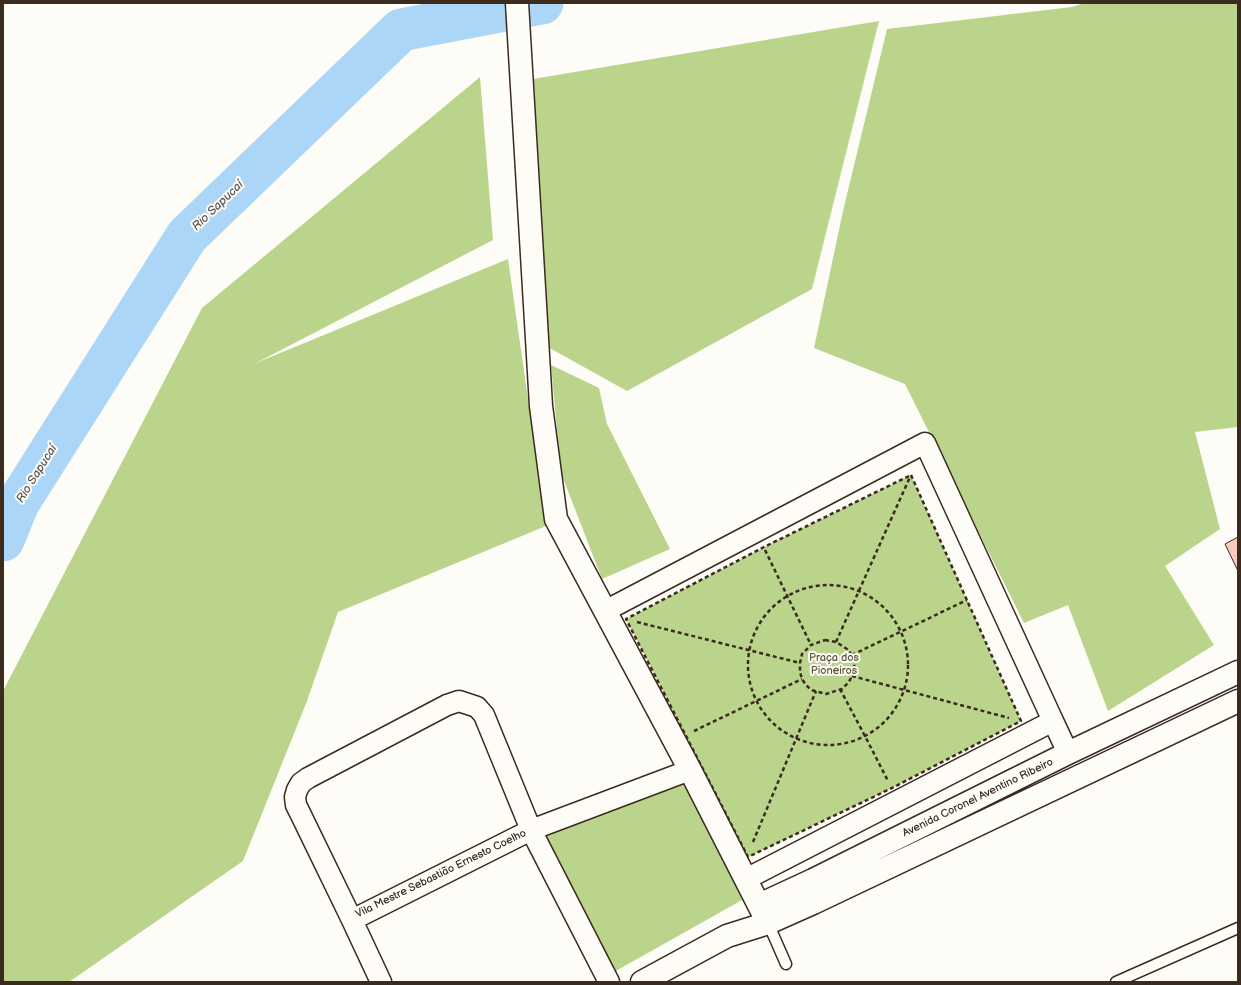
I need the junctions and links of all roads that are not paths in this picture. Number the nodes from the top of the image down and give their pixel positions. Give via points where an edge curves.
1 (517, 3) edge
2 (605, 611) junction
3 (1238, 672) edge
4 (1238, 700) edge
5 (1053, 721) junction
6 (1068, 753) junction
7 (690, 770) junction
8 (531, 830) junction
9 (746, 878) junction
10 (763, 914) junction
11 (352, 920) junction
12 (1238, 928) edge
13 (786, 964) dead end
14 (374, 979) edge
15 (609, 982) edge
16 (642, 982) edge
17 (1116, 982) edge

1 - 2 main road via 541,406 556,519
2 - 5 street via 925,443
2 - 7 main road
3 - 6 main road, Avenida Coronel Aventino Ribeiro
4 - 10 main road, Avenida Coronel Aventino Ribeiro via 813,903
5 - 6 street
5 - 9 street
6 - 10 main road, Avenida Coronel Aventino Ribeiro via 813,880
7 - 8 street, Vila Mestre Sebastião Ernesto Coelho
7 - 9 main road
8 - 11 street, Vila Mestre Sebastião Ernesto Coelho
8 - 11 street, Vila Mestre Sebastião Ernesto Coelho via 484,715 477,707 468,703 459,701 447,705 308,778 297,790 296,805
8 - 15 street, Vila Mestre Sebastião Ernesto Coelho
9 - 10 main road
10 - 13 lane
10 - 16 main road, Avenida Coronel Aventino Ribeiro
11 - 14 street
12 - 17 lane

